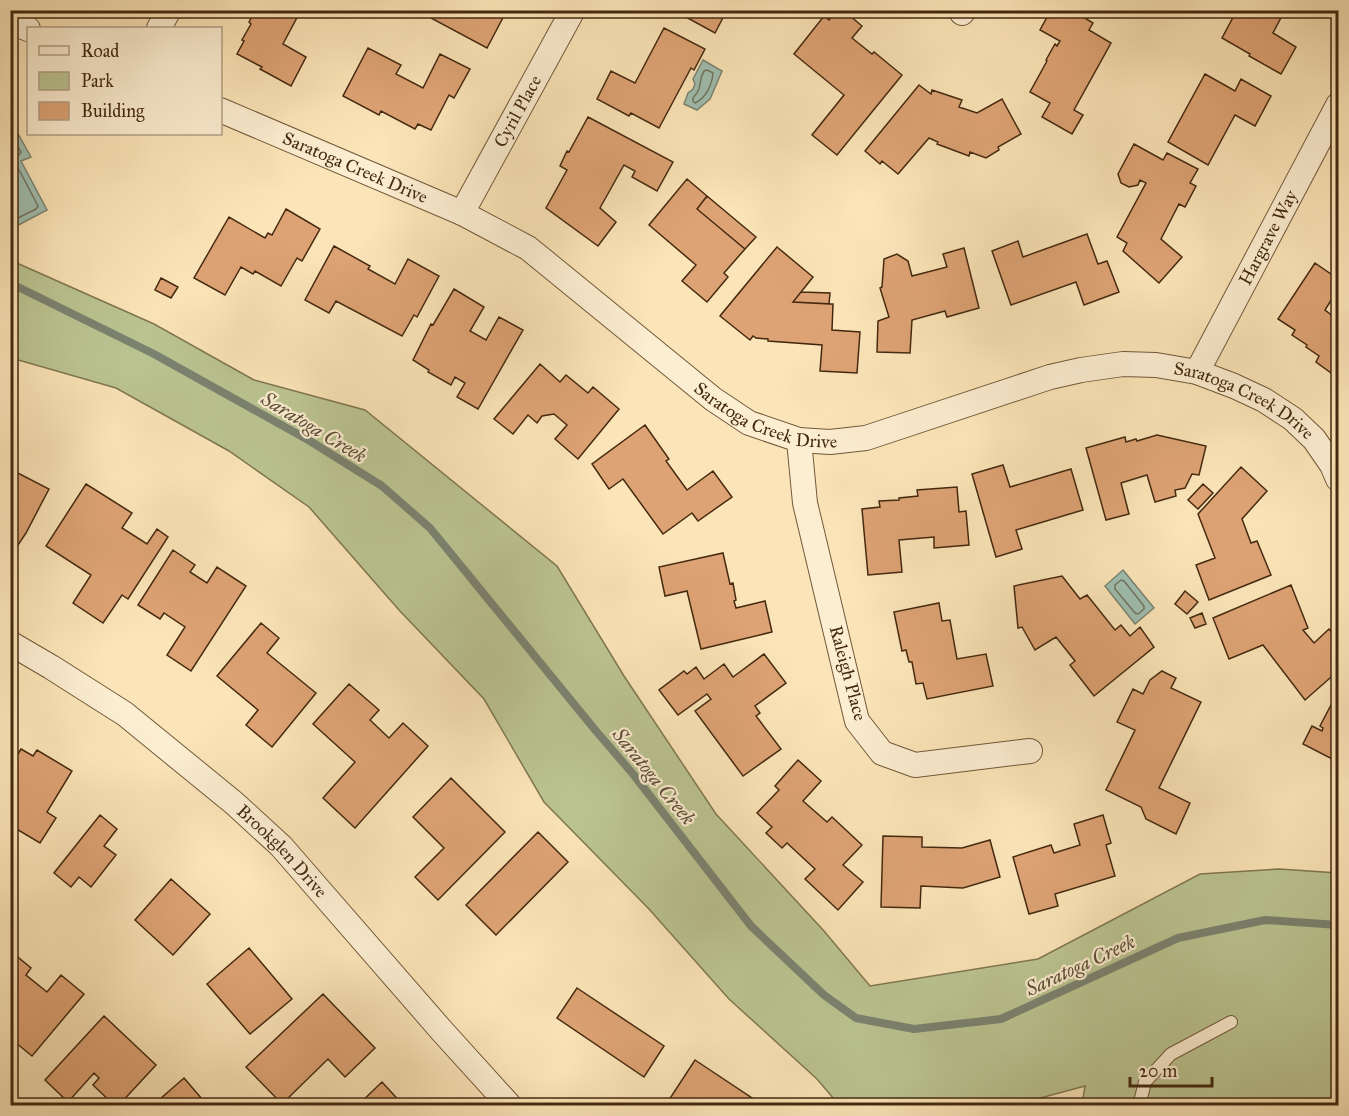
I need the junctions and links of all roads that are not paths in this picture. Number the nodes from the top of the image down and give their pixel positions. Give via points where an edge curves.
1 (169, 10) edge
2 (573, 10) edge
3 (10, 22) edge
4 (160, 27) edge
5 (27, 29) edge
6 (1338, 105) edge
7 (222, 111) edge
8 (462, 213) junction
9 (1197, 372) junction
10 (799, 440) junction
11 (1338, 479) edge
12 (10, 643) edge
13 (1030, 751) dead end
14 (1231, 1022) dead end
15 (510, 1106) edge
16 (1138, 1106) edge

1 - 4 street
2 - 8 street, Cyril Place
3 - 5 street
6 - 9 street, Hargrave Way
7 - 8 street, Saratoga Creek Drive
8 - 10 street, Saratoga Creek Drive via 528,249 713,399 749,423
9 - 10 street, Saratoga Creek Drive via 1123,364 1081,370 866,438
9 - 11 street, Saratoga Creek Drive via 1264,400 1293,419 1314,439
10 - 13 street, Raleigh Place via 805,502 857,721 882,753 915,765
12 - 15 street, Brookglen Drive via 125,714 273,839
14 - 16 lane via 1171,1054 1145,1082

